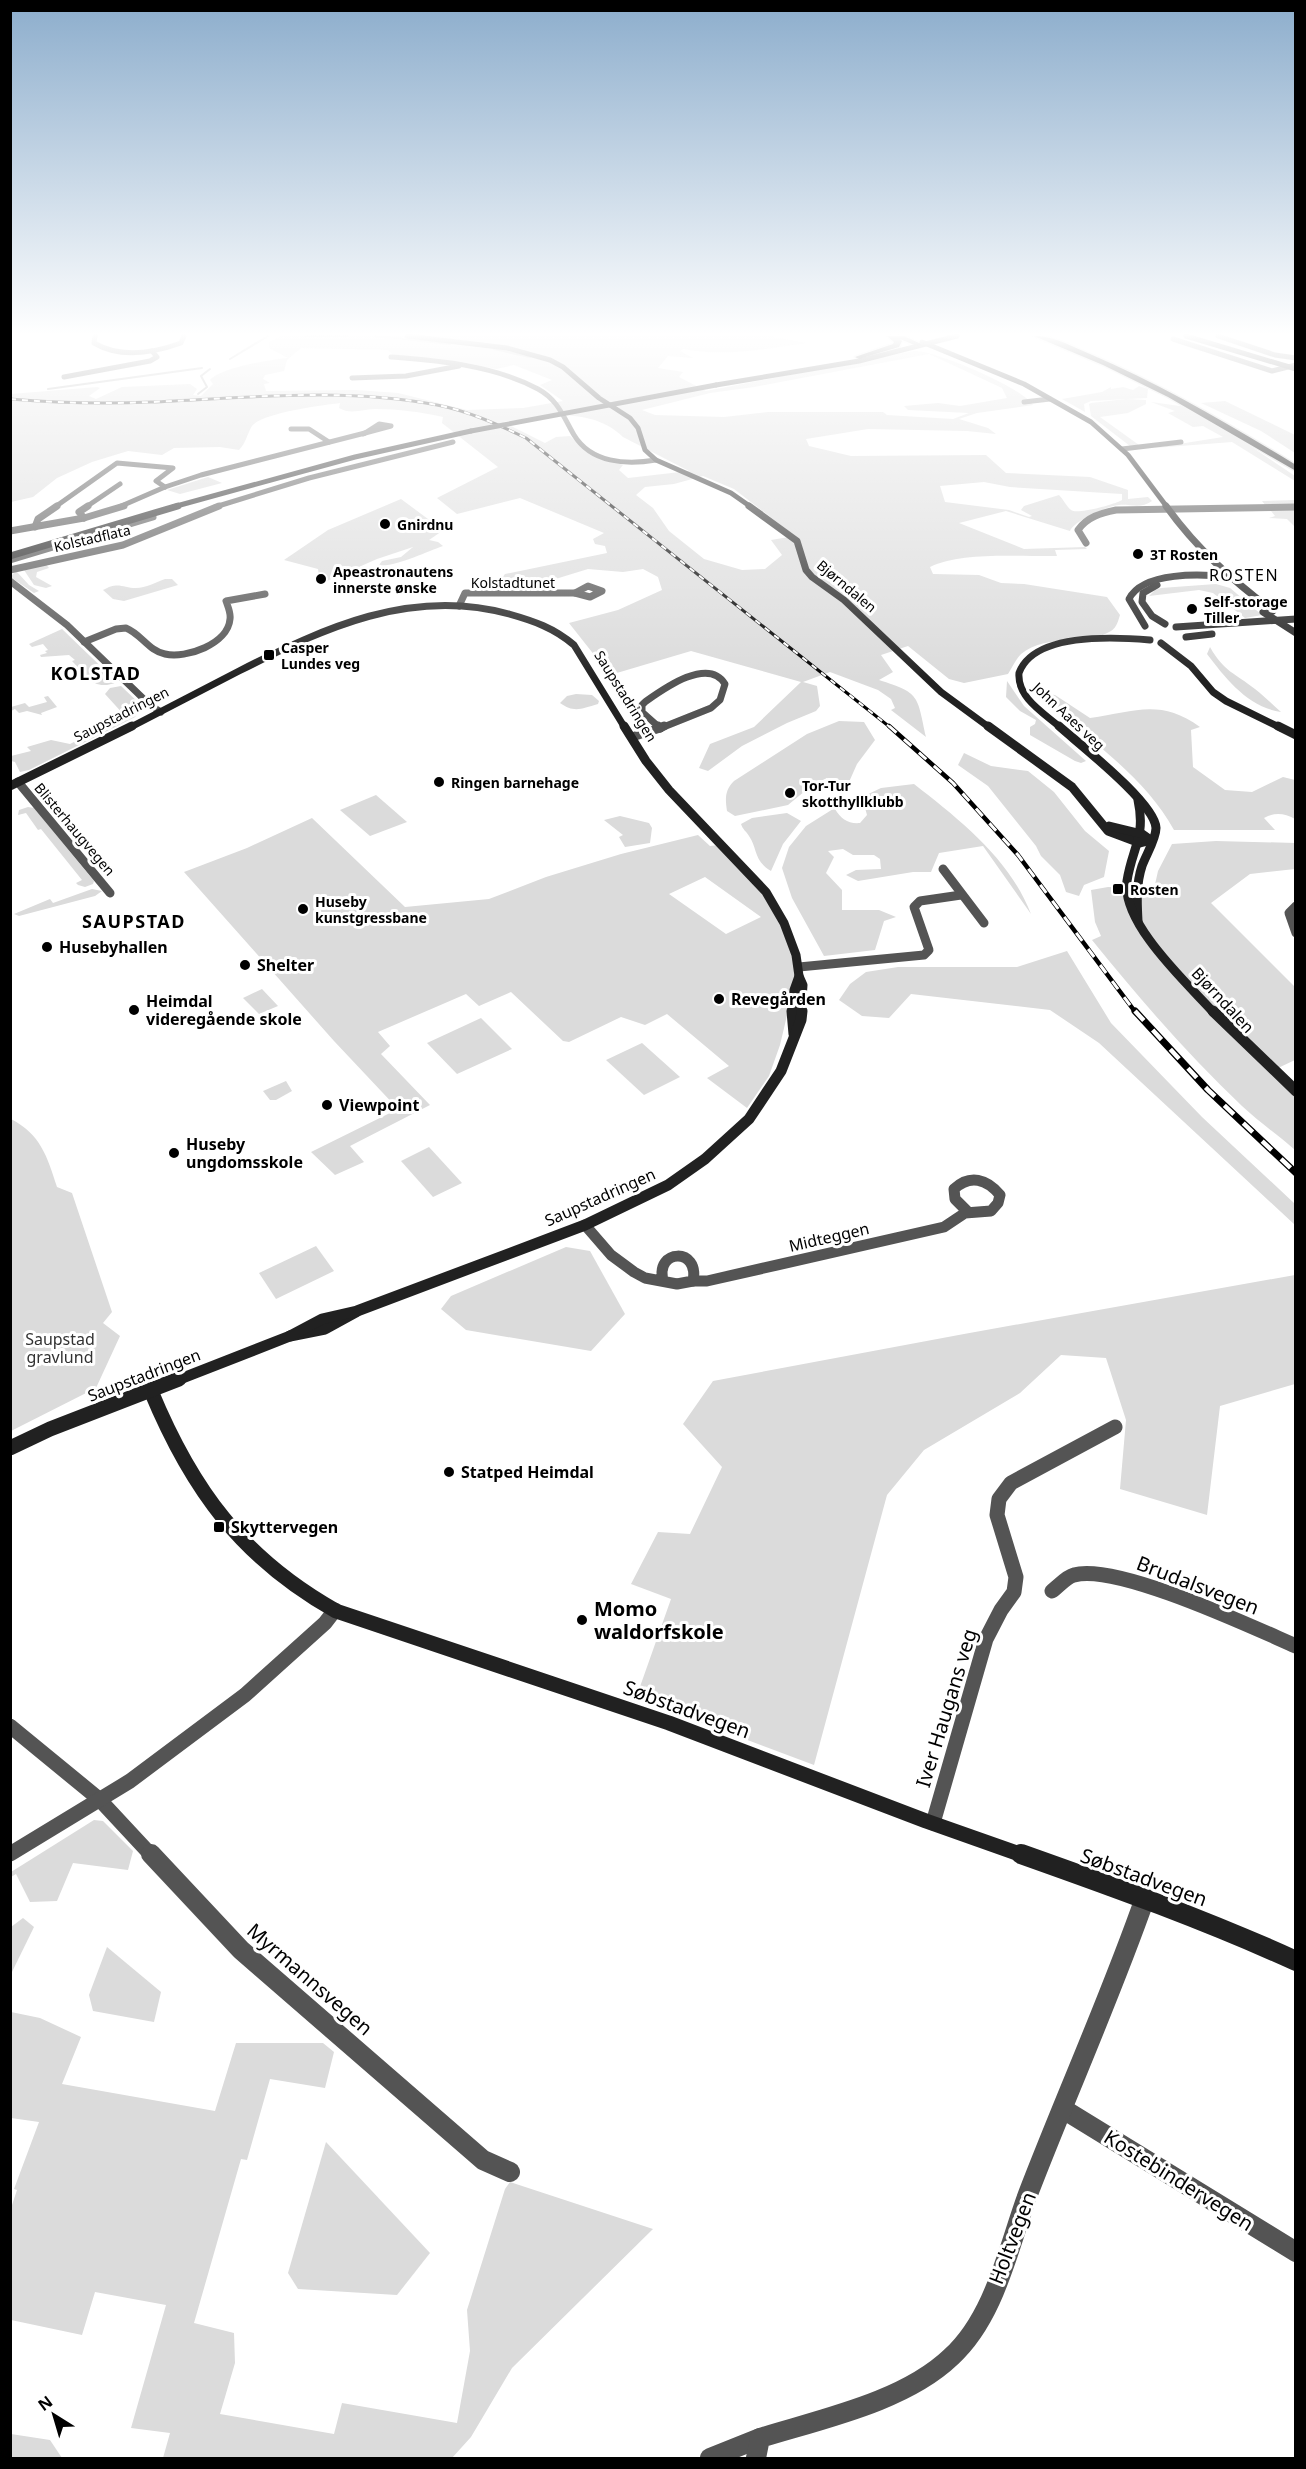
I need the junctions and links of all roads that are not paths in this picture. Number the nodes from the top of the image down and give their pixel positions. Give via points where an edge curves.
1 (293, 451) edge
2 (383, 451) edge
3 (416, 451) edge
4 (592, 451) edge
5 (646, 451) edge
6 (1114, 451) edge
7 (1124, 451) edge
8 (1267, 451) edge
9 (1283, 451) edge
10 (1296, 459) edge
11 (656, 460) junction
12 (1296, 469) edge
13 (120, 484) dead end
14 (165, 487) junction
15 (1159, 507) junction
16 (1169, 507) junction
17 (1296, 507) edge
18 (1282, 508) junction
19 (1296, 513) edge
20 (84, 518) junction
21 (35, 527) junction
22 (10, 531) edge
23 (1184, 541) dead end
24 (1086, 543) dead end
25 (10, 558) edge
26 (10, 570) edge
27 (1187, 577) junction
28 (1223, 577) junction
29 (10, 581) edge
30 (575, 593) dead end
31 (264, 594) dead end
32 (459, 606) junction
33 (1296, 619) edge
34 (1165, 624) junction
35 (1296, 626) edge
36 (1176, 627) junction
37 (1143, 628) junction
38 (1296, 633) edge
39 (1112, 638) junction
40 (1150, 640) junction
41 (84, 642) junction
42 (1161, 643) junction
43 (1184, 644) junction
44 (1191, 666) junction
45 (161, 712) junction
46 (660, 728) junction
47 (1296, 735) edge
48 (632, 737) junction
49 (14, 784) edge
50 (1137, 796) junction
51 (1141, 838) junction
52 (1152, 840) junction
53 (943, 869) dead end
54 (110, 893) dead end
55 (961, 895) junction
56 (1296, 906) edge
57 (1138, 921) junction
58 (984, 923) dead end
59 (1296, 933) edge
60 (799, 972) junction
61 (1296, 1090) edge
62 (967, 1211) dead end
63 (585, 1225) junction
64 (663, 1280) junction
65 (693, 1281) junction
66 (151, 1391) junction
67 (1115, 1427) dead end
68 (10, 1448) edge
69 (1052, 1591) dead end
70 (335, 1610) junction
71 (1296, 1646) edge
72 (10, 1726) edge
73 (99, 1799) junction
74 (933, 1823) junction
75 (10, 1854) edge
76 (1145, 1898) junction
77 (1296, 1961) edge
78 (1063, 2109) junction
79 (510, 2172) dead end
80 (1296, 2252) edge
81 (758, 2448) edge
82 (710, 2458) edge

1 - 14 street
2 - 25 street, bridge via 173,508
3 - 26 street, Kolstadflata via 298,481 200,513 117,547
4 - 11 street via 630,464
5 - 11 street
6 - 15 street
7 - 16 street
8 - 12 highway
9 - 10 highway
11 - 51 street, Bjørndalen via 737,496 790,535 797,541 812,577 852,606 941,692 1072,787 1108,831
13 - 20 street via 79,512
14 - 20 street via 130,504
14 - 21 street via 156,481 173,468 117,463 38,519
15 - 16 street
15 - 23 street
15 - 24 street via 1097,514 1082,522 1078,530
16 - 18 street
16 - 28 street
17 - 18 street
18 - 19 street
20 - 21 street
21 - 22 street
27 - 28 street
27 - 28 street via 1202,565
27 - 37 street via 1150,581 1132,590 1130,603
28 - 34 street via 1163,584 1145,591 1143,606
28 - 35 street
28 - 38 street, bridge via 1263,612
29 - 41 street
30 - 32 street, Kolstadtunet via 465,593
31 - 41 street via 226,601 230,620 226,628 208,645 185,654 161,653 126,628
32 - 45 street, Saupstadringen via 391,610 360,617 277,653
32 - 48 street, Saupstadringen via 516,614 565,637 597,679
33 - 36 street
34 - 36 street
34 - 37 street, John Aaes veg
35 - 43 street
36 - 43 street via 1184,632
37 - 39 street, John Aaes veg
37 - 40 street via 1143,635
39 - 40 street, John Aaes veg
39 - 50 street, John Aaes veg via 1064,643 1038,652 1021,666 1019,682 1031,703
40 - 42 street, John Aaes veg
41 - 45 street
42 - 43 street
42 - 44 street
43 - 44 street
44 - 47 street via 1226,701
45 - 49 street, Saupstadringen
46 - 46 street via 717,704 725,684 722,679 706,674 688,675 645,702 642,712
46 - 48 street
48 - 60 street, Saupstadringen via 669,790 765,892 784,923
49 - 54 street, Blisterhaugvegen
50 - 51 street via 1143,822
50 - 52 street, John Aaes veg via 1154,820
51 - 52 street
51 - 57 street, Bjørndalen via 1126,889
52 - 57 street via 1139,884
53 - 55 street
55 - 58 street
55 - 60 street via 920,901 914,907 929,950 924,955
56 - 59 street via 1289,913
57 - 61 street, Bjørndalen via 1209,1008 1250,1051
60 - 63 street, Saupstadringen via 803,985 801,1020 789,1054 748,1119 726,1142 668,1185
62 - 65 street, Midteggen via 945,1227
63 - 64 street, Midteggen via 609,1255 627,1269 646,1278
63 - 66 street, Saupstadringen via 357,1311 344,1321 304,1336 290,1336
64 - 65 street, Midteggen via 672,1285
64 - 65 street via 660,1265 677,1256 695,1265
66 - 68 street, Saupstadringen
66 - 70 street, Søbstadvegen via 167,1431 192,1474 229,1525 269,1566
67 - 74 street, Iver Haugans veg via 1011,1483 999,1499 997,1515 1016,1577 1014,1592 986,1639
69 - 71 street, Brudalsvegen via 1075,1575 1111,1576 1155,1588
70 - 73 street via 245,1695 130,1781
70 - 74 street, Søbstadvegen via 669,1723
72 - 73 street
73 - 75 street
73 - 79 street, Myrmannsvegen via 257,1965 483,2160
74 - 76 street, Søbstadvegen
76 - 77 street, Søbstadvegen
76 - 78 street, Holtvegen
78 - 80 street, Kostebindervegen
78 - 81 street, Holtvegen via 1006,2259 977,2324 953,2357 926,2377
81 - 82 street, Holtvegen

